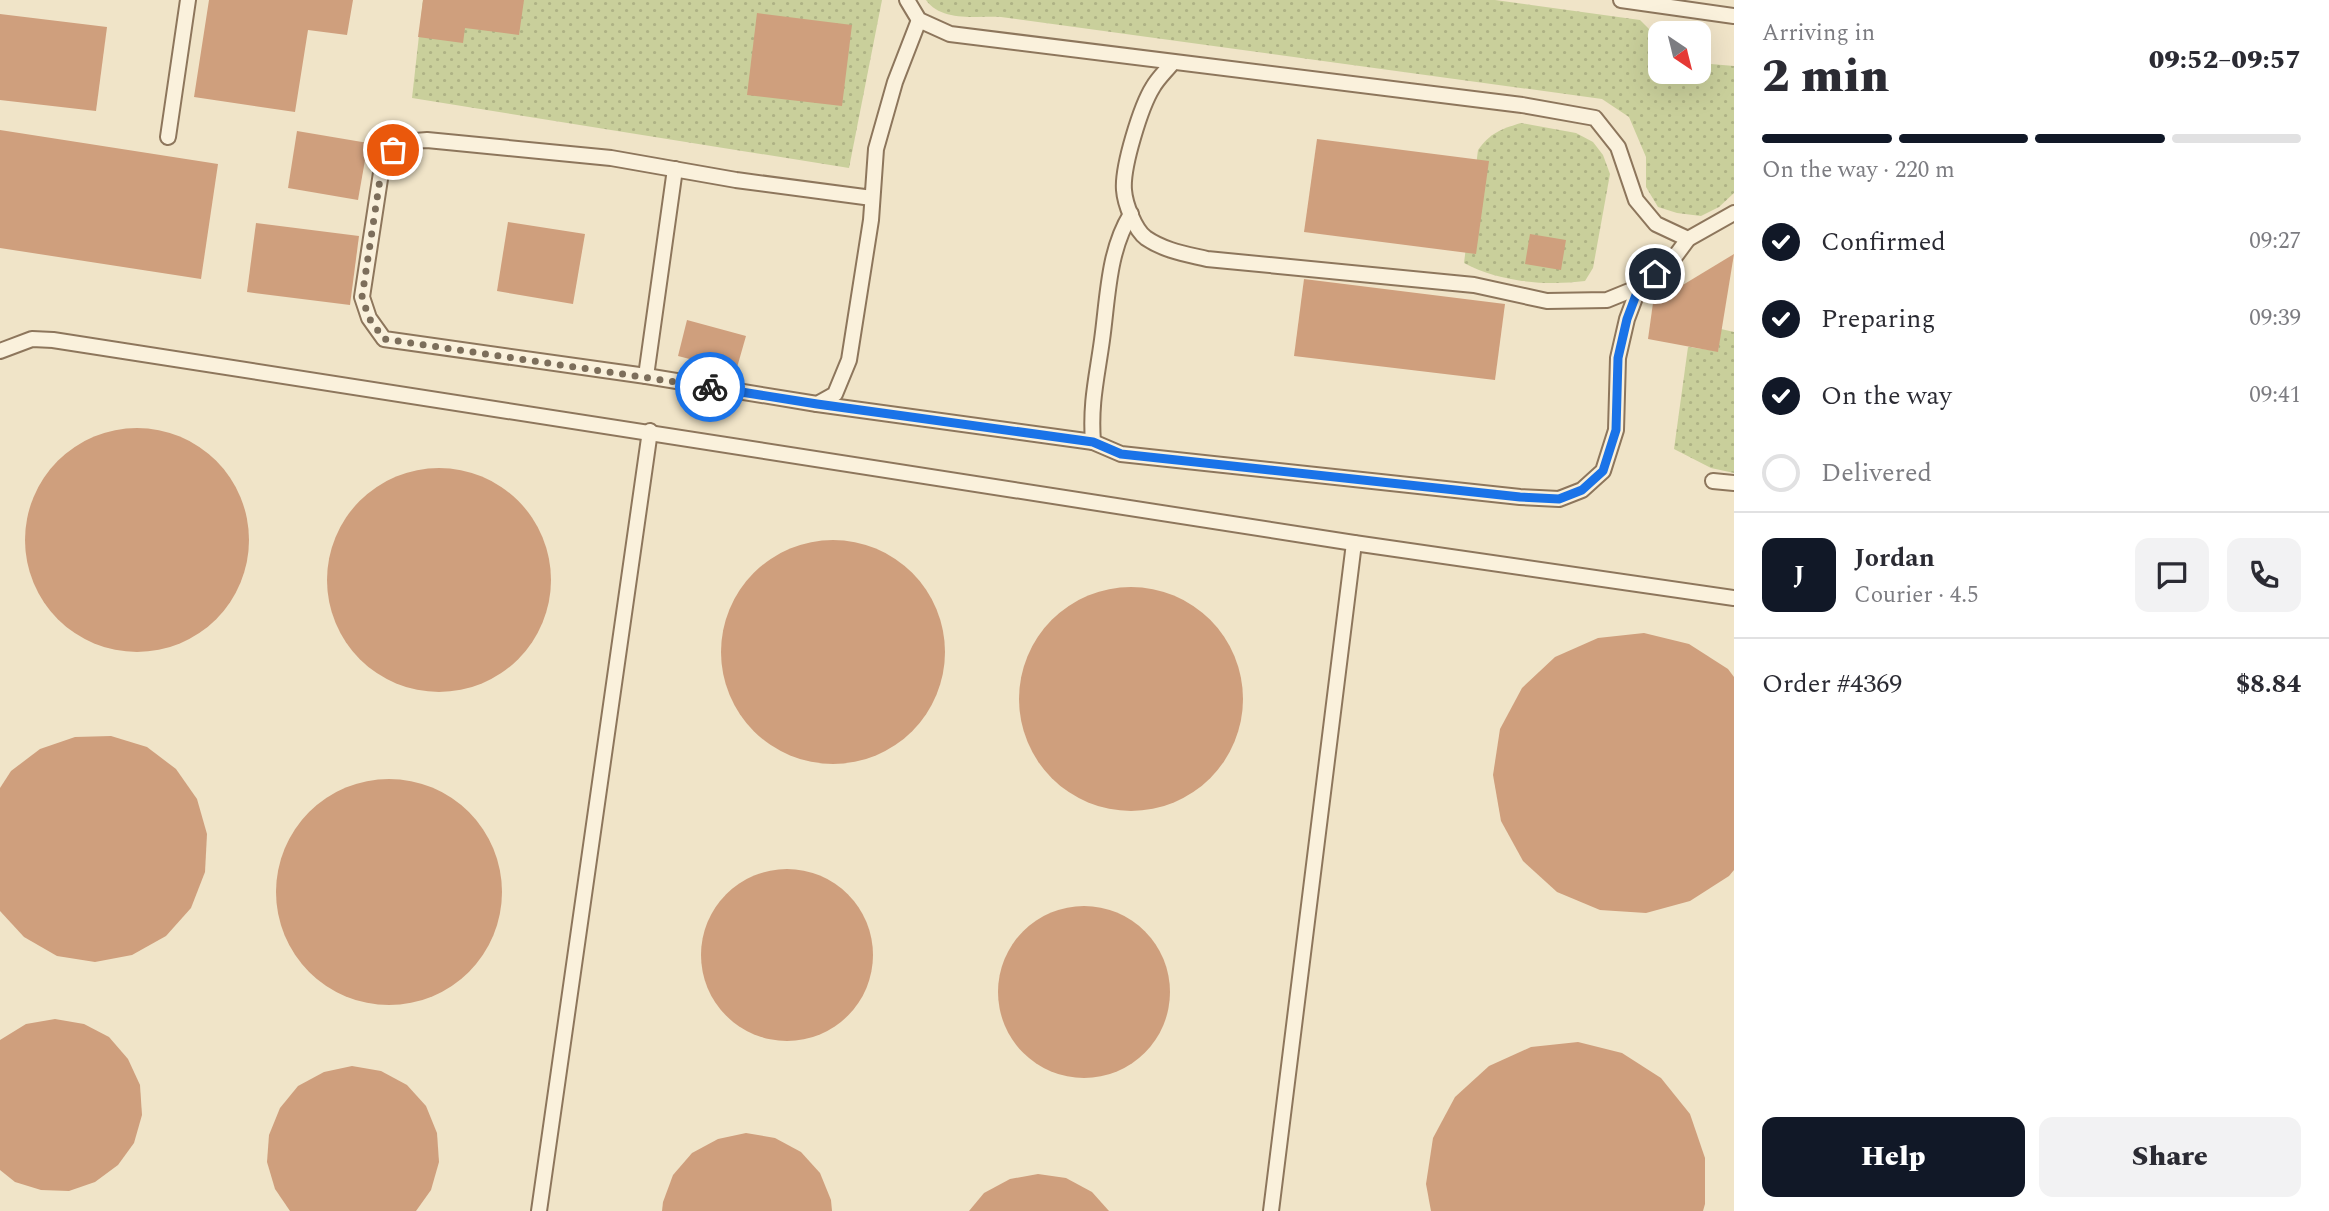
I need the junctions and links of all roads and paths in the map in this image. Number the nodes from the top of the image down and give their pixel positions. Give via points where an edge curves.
1 (187, 0) edge
2 (907, 0) edge
3 (1622, 0) edge
4 (1693, 5) edge
5 (1734, 16) edge
6 (919, 20) junction
7 (1173, 62) junction
8 (168, 137) dead end
9 (675, 169) junction
10 (872, 198) junction
11 (1131, 214) junction
12 (1734, 214) edge
13 (1688, 239) junction
14 (1639, 287) junction
15 (0, 351) edge
16 (646, 376) junction
17 (817, 404) junction
18 (650, 431) junction
19 (1093, 442) junction
20 (1713, 481) dead end
21 (1734, 483) edge
22 (1354, 543) junction
23 (1734, 598) edge
24 (538, 1211) edge
25 (1271, 1211) edge

1 - 8 lane
2 - 6 lane
3 - 4 lane
4 - 5 lane
6 - 7 lane via 950,34
6 - 10 lane via 876,149
7 - 11 lane via 1153,87 1130,151 1124,189
7 - 13 lane via 1595,118 1618,147 1636,200 1656,224
9 - 10 lane
9 - 16 lane
9 - 16 lane via 611,158 411,141 393,150 382,166 366,258 362,297 369,318 384,339
10 - 17 lane via 849,359 835,394
11 - 14 lane via 1144,237 1172,251 1207,259 1474,285 1547,301 1607,300
11 - 19 lane via 1121,230 1111,269 1092,398
12 - 13 lane
13 - 14 lane via 1671,262
14 - 19 lane via 1618,358 1616,430 1603,471 1582,490 1559,499 1121,454
15 - 18 lane via 32,339 53,340
16 - 17 lane
17 - 19 lane
18 - 22 lane
18 - 24 lane
20 - 21 lane
22 - 23 lane
22 - 25 lane

